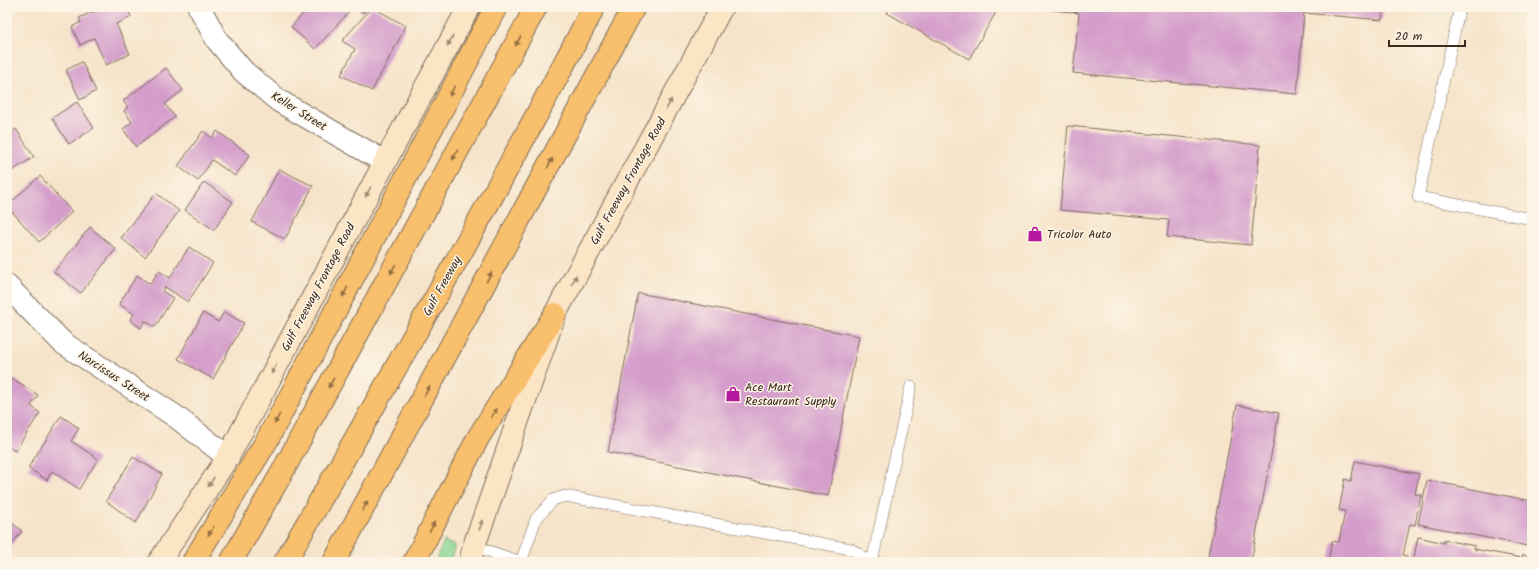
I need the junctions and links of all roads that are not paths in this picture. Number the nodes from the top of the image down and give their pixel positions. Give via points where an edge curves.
1 (199, 7) edge
2 (469, 7) edge
3 (496, 7) edge
4 (536, 7) edge
5 (594, 7) edge
6 (634, 7) edge
7 (722, 7) edge
8 (1460, 7) edge
9 (385, 162) junction
10 (1532, 219) edge
11 (7, 286) edge
12 (555, 314) junction
13 (911, 386) dead end
14 (228, 457) junction
15 (347, 540) junction
16 (472, 554) edge
17 (159, 562) edge
18 (193, 562) edge
19 (231, 562) edge
20 (285, 562) edge
21 (334, 562) edge
22 (342, 562) edge
23 (414, 562) edge
24 (521, 562) edge
25 (871, 562) edge

1 - 9 street, Keller Street via 217,40 244,72 278,101
2 -> 9 main road, Gulf Freeway Frontage Road
3 -> 18 highway via 266,442
4 -> 19 highway
5 - 20 highway, Gulf Freeway via 448,276
15 -> 6 highway
12 -> 7 main road, Gulf Freeway Frontage Road
8 - 10 lane via 1418,197
9 -> 14 main road, Gulf Freeway Frontage Road
11 - 14 street, Narcissus Street via 64,343 175,416
16 -> 12 main road, Gulf Freeway Frontage Road
23 -> 12 highway via 478,438
13 - 25 lane
14 -> 17 main road, Gulf Freeway Frontage Road
15 - 21 highway
15 - 22 highway
16 - 24 lane
24 - 25 lane via 536,519 553,500 565,496 851,550

